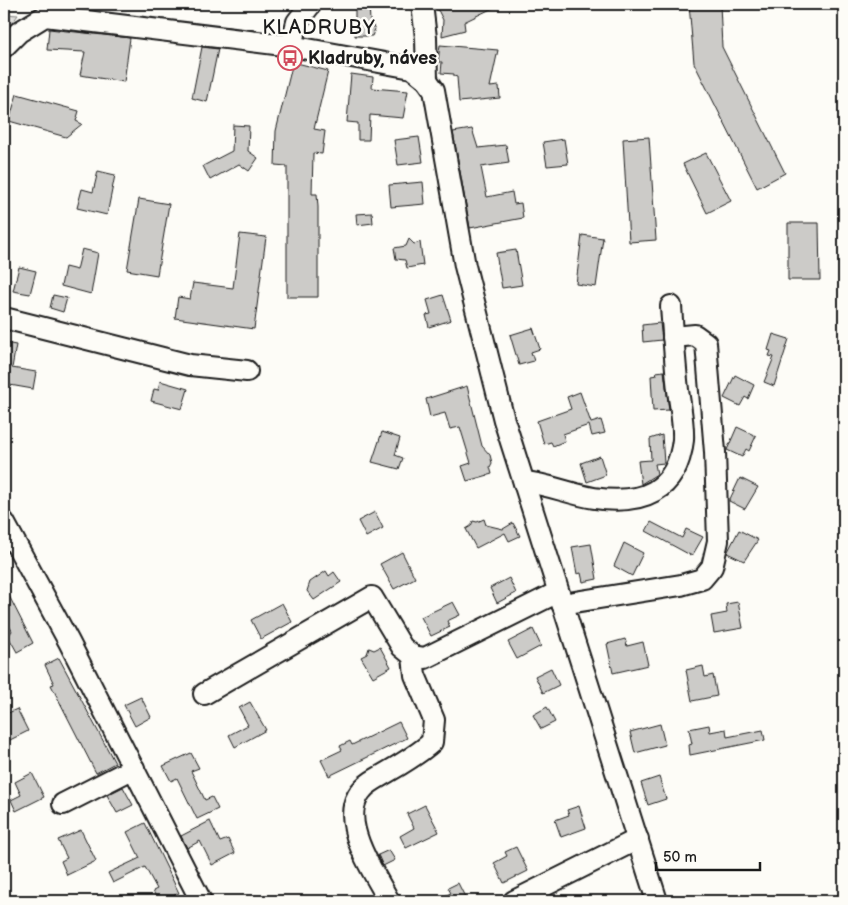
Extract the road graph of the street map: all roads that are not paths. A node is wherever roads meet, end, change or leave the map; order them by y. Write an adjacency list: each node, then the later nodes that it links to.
1 (311, 4): 3 (street)
2 (422, 4): 5 (street)
3 (291, 46): 4 (street); 5 (street)
4 (4, 47)
5 (427, 80): 10 (street)
6 (671, 306): 8 (street)
7 (4, 318): 9 (street)
8 (673, 336): 10 (street); 12 (street)
9 (247, 370)
10 (524, 482): 12 (street)
11 (4, 522): 15 (street)
12 (560, 598): 13 (street); 17 (street)
13 (413, 656): 14 (street); 19 (street)
14 (204, 694)
15 (134, 768): 16 (street); 18 (street)
16 (63, 804)
17 (638, 839): 20 (street); 21 (street)
18 (195, 900)
19 (389, 901)
20 (514, 901)
21 (658, 901)

